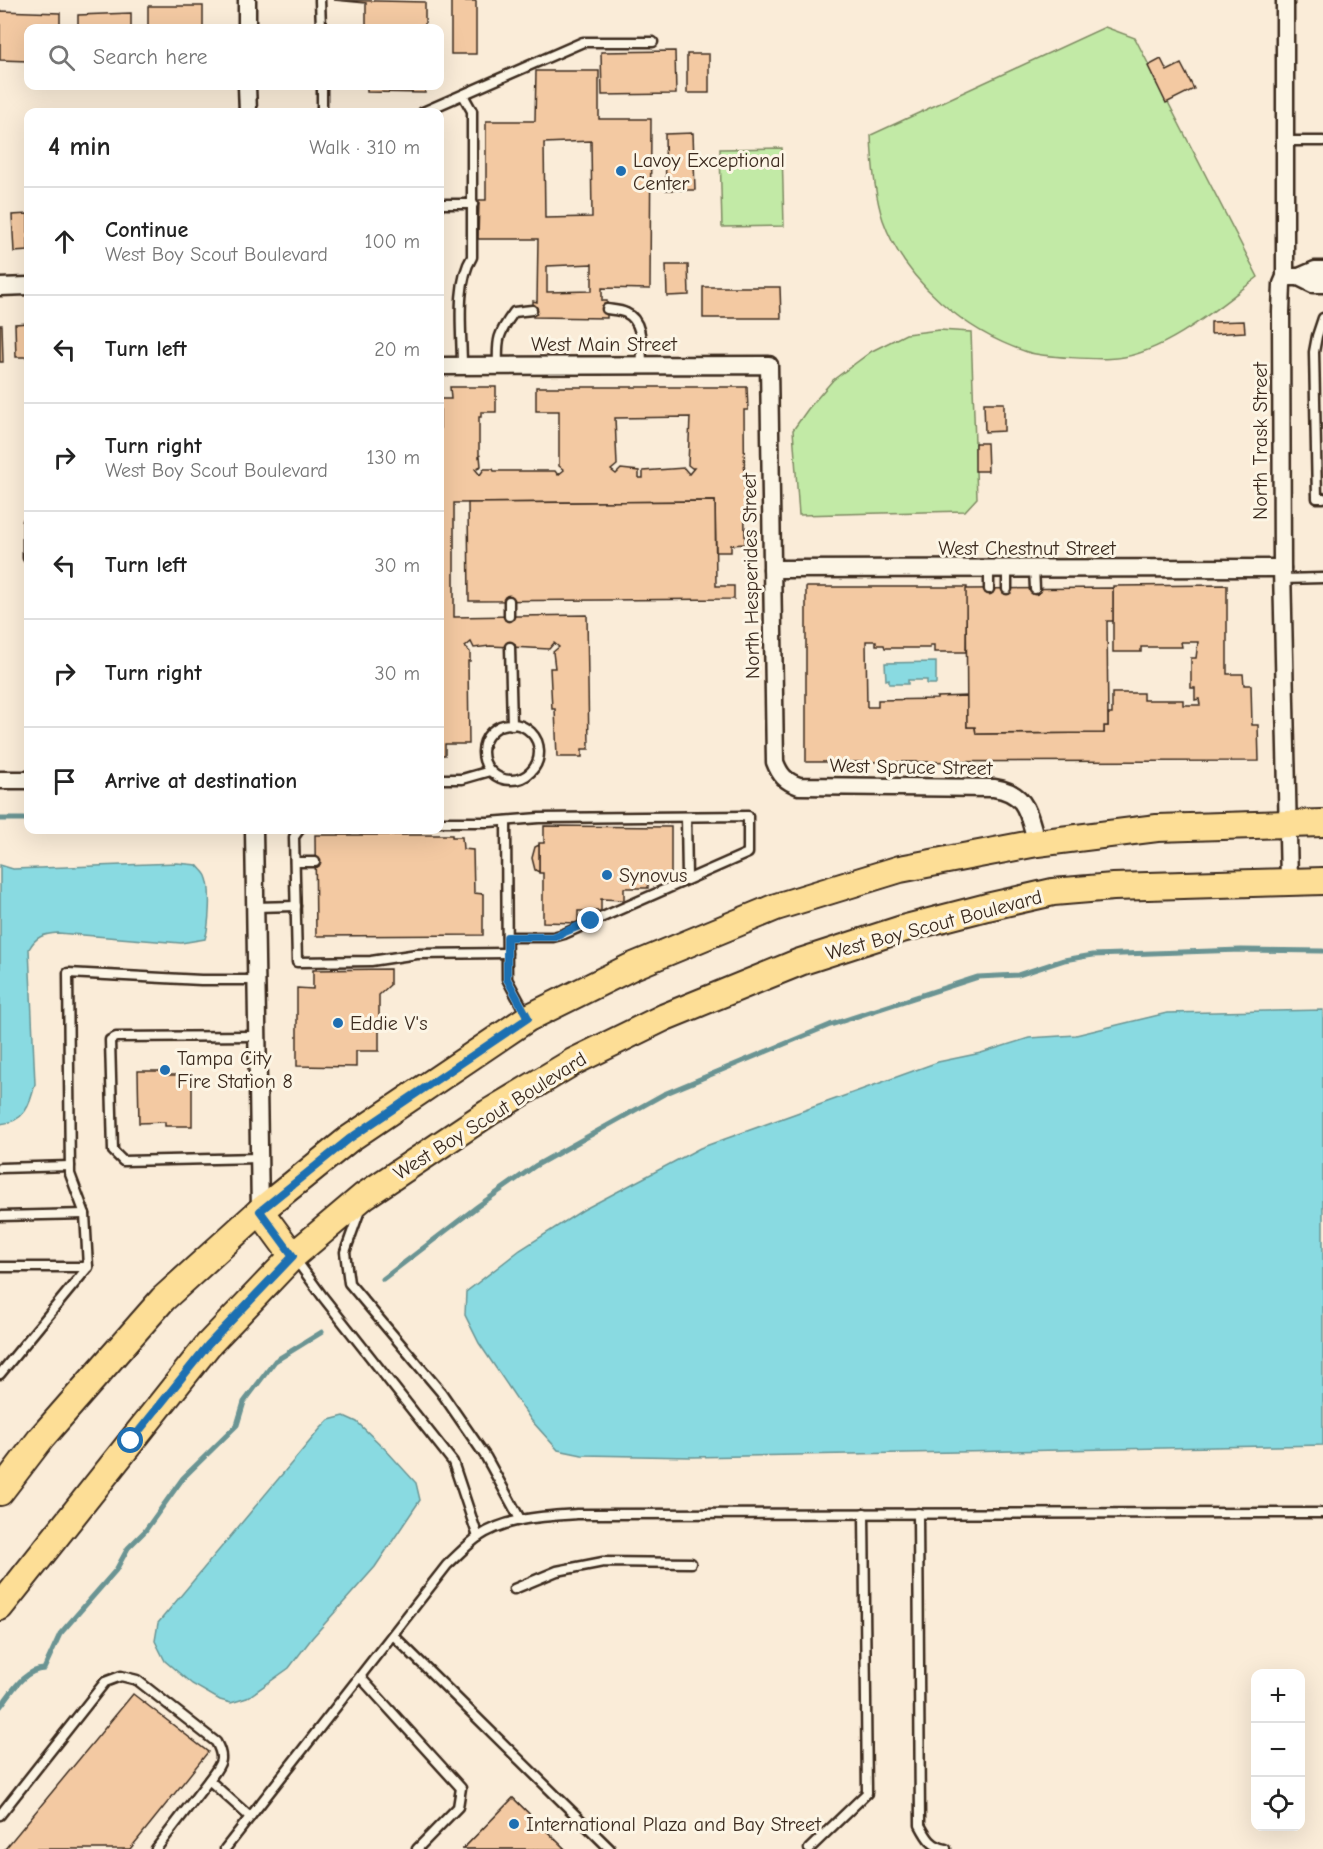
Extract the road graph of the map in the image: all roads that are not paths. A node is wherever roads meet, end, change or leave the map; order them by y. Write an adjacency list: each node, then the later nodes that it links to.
1 (247, 0): 4 (street)
2 (320, 0): 5 (lane)
3 (1286, 0): 13 (street, North Trask Street)
4 (247, 24)
5 (321, 24)
6 (653, 42): 9 (lane)
7 (247, 90): 10 (street)
8 (322, 90): 11 (lane)
9 (462, 95): 12 (lane); 16 (lane)
10 (248, 108)
11 (322, 108)
12 (432, 108)
13 (1286, 141): 14 (lane); 18 (street, North Trask Street)
14 (1323, 141)
15 (444, 204): 16 (lane)
16 (473, 204): 29 (lane)
17 (1323, 270): 18 (street)
18 (1292, 277): 19 (street); 35 (street, North Trask Street)
19 (1323, 284)
20 (24, 286): 21 (street)
21 (0, 287)
22 (607, 309): 26 (lane)
23 (532, 310): 25 (lane)
24 (1323, 318): 30 (lane)
25 (498, 365): 26 (street, West Main Street); 29 (street, West Main Street)
26 (642, 365): 27 (street, West Main Street)
27 (769, 365): 32 (street, North Hesperides Street)
28 (444, 366): 29 (street, West Main Street)
29 (462, 366)
30 (1323, 498)
31 (1034, 568): 34 (street, West Chestnut Street); 35 (street, West Chestnut Street); 39 (lane)
32 (772, 569): 33 (street, West Chestnut Street); 48 (street, North Hesperides Street)
33 (989, 569): 34 (street, West Chestnut Street); 37 (lane)
34 (1007, 569): 38 (lane)
35 (1282, 573): 36 (lane); 52 (street, North Trask Street)
36 (1323, 578)
37 (989, 589)
38 (1007, 589)
39 (1035, 589)
40 (509, 601): 41 (lane)
41 (509, 616)
42 (510, 647): 43 (lane)
43 (512, 725): 44 (lane); 44 (lane)
44 (490, 771): 45 (lane)
45 (444, 779)
46 (0, 780): 47 (street)
47 (24, 780)
48 (788, 782): 56 (street, West Spruce Street)
49 (686, 817): 50 (lane); 59 (lane); 59 (lane)
50 (506, 821): 51 (lane); 64 (lane)
51 (444, 822)
52 (1289, 824): 53 (main road); 56 (main road); 60 (street, North Trask Street)
53 (1323, 824)
54 (255, 834): 63 (street)
55 (296, 834): 57 (lane)
56 (1037, 843): 67 (main road)
57 (295, 862): 58 (lane); 62 (lane)
58 (315, 862)
59 (687, 879): 64 (lane)
60 (1289, 881): 61 (main road, West Boy Scout Boulevard); 72 (main road, West Boy Scout Boulevard)
61 (1323, 881)
62 (296, 906): 63 (lane); 65 (lane)
63 (255, 907): 66 (street)
64 (507, 937): 65 (lane)
65 (507, 953): 67 (lane)
66 (256, 980): 68 (street); 70 (lane)
67 (528, 1018): 73 (main road)
68 (257, 1036): 69 (street); 69 (lane)
69 (259, 1158): 73 (street)
70 (70, 1166): 71 (lane); 74 (lane)
71 (0, 1168)
72 (364, 1197): 76 (main road, West Boy Scout Boulevard); 85 (lane)
73 (260, 1211): 76 (main road); 80 (main road)
74 (85, 1214): 75 (lane); 78 (lane)
75 (0, 1216)
76 (293, 1256): 86 (lane); 89 (main road, West Boy Scout Boulevard)
77 (0, 1267): 78 (lane)
78 (88, 1267): 79 (lane)
79 (0, 1374)
80 (8, 1476): 81 (main road)
81 (0, 1492)
82 (864, 1513): 83 (lane); 85 (lane); 99 (lane)
83 (918, 1513): 84 (lane); 100 (lane)
84 (1323, 1513)
85 (520, 1519): 86 (lane)
86 (478, 1537): 90 (lane)
87 (691, 1563): 88 (lane)
88 (514, 1589)
89 (0, 1607)
90 (394, 1636): 91 (lane); 98 (lane)
91 (361, 1678): 94 (lane); 97 (lane)
92 (208, 1780): 93 (lane); 94 (lane); 95 (lane)
93 (0, 1815)
94 (250, 1817): 96 (lane)
95 (156, 1849)
96 (225, 1849)
97 (417, 1849)
98 (610, 1849)
99 (809, 1849)
100 (946, 1849)

